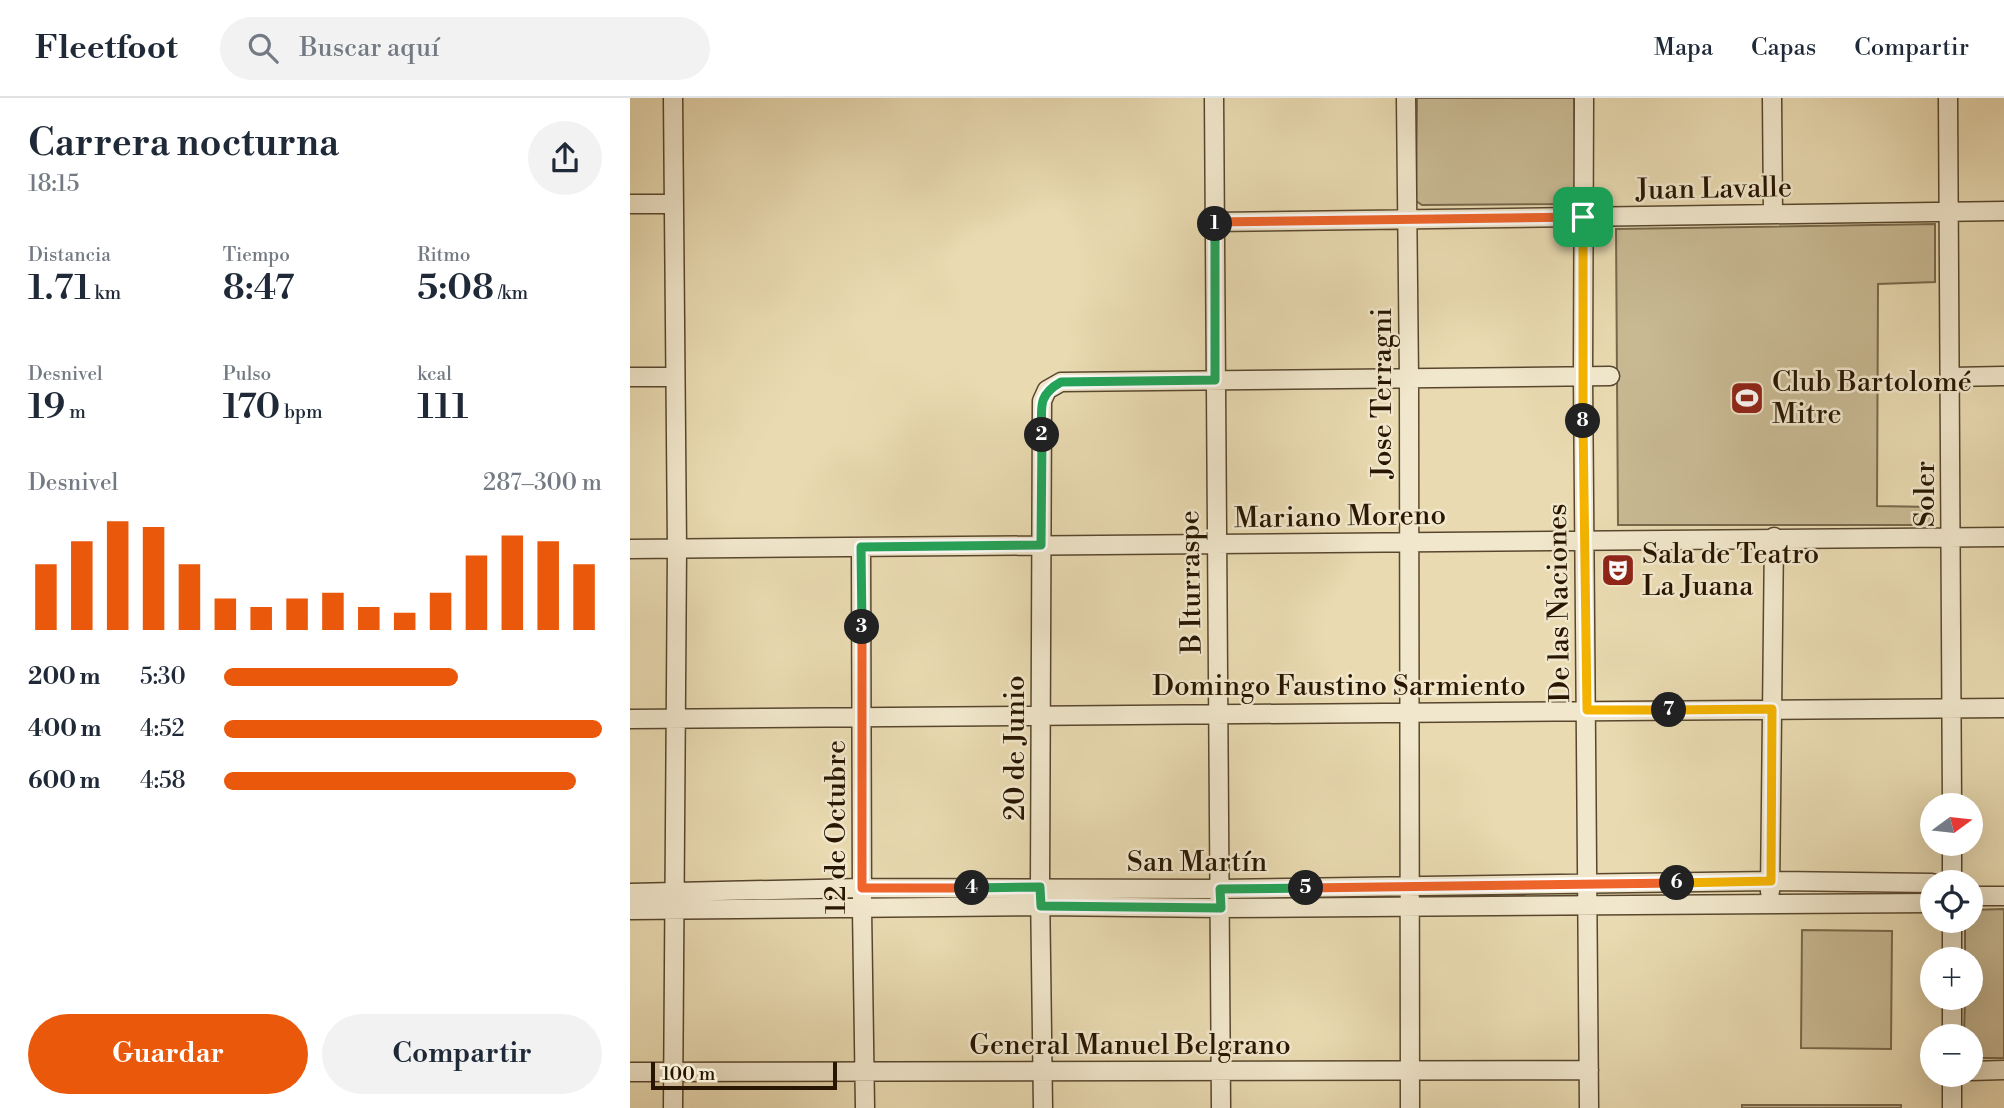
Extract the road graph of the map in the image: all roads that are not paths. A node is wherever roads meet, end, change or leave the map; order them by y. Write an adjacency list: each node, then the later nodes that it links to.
1 (673, 98): 8 (street)
2 (1214, 98): 14 (street, B Iturraspe)
3 (1406, 98): 13 (street, Jose Terragni)
4 (1584, 98): 12 (street, De las Naciones)
5 (1772, 98): 11 (street)
6 (1948, 98): 9 (street, Soler)
7 (630, 204): 8 (street)
8 (674, 204): 18 (street)
9 (1949, 211): 10 (street, Juan Lavalle); 11 (street, Juan Lavalle); 20 (street, Soler)
10 (2004, 211)
11 (1773, 214): 12 (street, Juan Lavalle)
12 (1583, 217): 13 (street, Juan Lavalle); 19 (street, De las Naciones)
13 (1407, 219): 14 (street, Juan Lavalle); 21 (street, Jose Terragni)
14 (1215, 222): 22 (street, B Iturraspe)
15 (1610, 376): 19 (street)
16 (2004, 376): 20 (street)
17 (630, 377): 18 (street)
18 (675, 377): 31 (street)
19 (1583, 377): 21 (street); 26 (street, De las Naciones)
20 (1951, 377): 25 (street, Soler)
21 (1409, 378): 22 (street); 27 (street, Jose Terragni)
22 (1215, 380): 28 (street, B Iturraspe); 29 (street, 20 de Junio)
23 (1774, 537): 25 (street, Mariano Moreno); 26 (street, Mariano Moreno); 35 (street)
24 (2004, 537): 25 (street, Mariano Moreno)
25 (1951, 538): 33 (street, Soler)
26 (1584, 541): 27 (street, Mariano Moreno); 36 (street, De las Naciones)
27 (1408, 542): 28 (street, Mariano Moreno); 37 (street, Jose Terragni)
28 (1217, 544): 29 (street, Mariano Moreno); 38 (street, B Iturraspe)
29 (1041, 545): 30 (street, Mariano Moreno); 39 (street, 20 de Junio)
30 (861, 547): 31 (street, Mariano Moreno); 40 (street, 12 de Octubre)
31 (677, 548): 32 (street, Mariano Moreno); 42 (street)
32 (630, 549)
33 (1952, 708): 34 (street, Domingo Faustino Sarmiento); 35 (street, Domingo Faustino Sarmiento); 43 (street, Soler)
34 (2004, 708)
35 (1772, 709): 36 (street, Domingo Faustino Sarmiento); 44 (street)
36 (1587, 710): 37 (street, Domingo Faustino Sarmiento); 46 (street, De las Naciones)
37 (1408, 713): 38 (street, Domingo Faustino Sarmiento); 48 (street, Jose Terragni)
38 (1219, 714): 39 (street, Domingo Faustino Sarmiento); 50 (street, B Iturraspe)
39 (1042, 715): 40 (street, Domingo Faustino Sarmiento); 47 (street, 20 de Junio)
40 (862, 717): 42 (street, Domingo Faustino Sarmiento); 49 (street, 12 de Octubre)
41 (630, 719): 42 (street, Domingo Faustino Sarmiento)
42 (676, 719): 54 (street)
43 (1952, 793)
44 (1771, 881): 45 (street, San Martín); 46 (street, San Martín); 58 (street)
45 (1920, 883)
46 (1587, 884): 48 (street, San Martín); 57 (street, De las Naciones)
47 (1040, 887): 49 (street, San Martín); 50 (street, San Martín); 56 (street, 20 de Junio)
48 (1409, 887): 50 (street, San Martín); 59 (street, Jose Terragni)
49 (862, 888): 54 (street, San Martín); 61 (street, 12 de Octubre)
50 (1220, 889): 60 (street, B Iturraspe)
51 (630, 893): 54 (street, San Martín)
52 (1983, 895): 53 (street)
53 (2004, 896)
54 (674, 901): 61 (street, San Martín); 62 (street, San Martín); 70 (street)
55 (1920, 903): 58 (street, San Martín)
56 (1041, 906): 60 (street, San Martín); 61 (street, San Martín); 66 (street, 20 de Junio)
57 (1588, 906): 58 (street, San Martín); 59 (street, San Martín); 64 (street, De las Naciones)
58 (1769, 906)
59 (1410, 907): 60 (street, San Martín); 63 (street, Jose Terragni)
60 (1221, 908): 67 (street, B Iturraspe)
61 (862, 909): 71 (street, 12 de Octubre)
62 (630, 910)
63 (1411, 1070): 64 (street, General Manuel Belgrano); 67 (street, General Manuel Belgrano); 77 (street, Jose Terragni)
64 (1589, 1070): 78 (street, De las Naciones)
65 (2004, 1070): 68 (street)
66 (1043, 1071): 67 (street, General Manuel Belgrano); 71 (street, General Manuel Belgrano); 75 (street, 20 de Junio)
67 (1221, 1071): 76 (street, B Iturraspe)
68 (1983, 1071)
69 (630, 1072): 70 (street, General Manuel Belgrano)
70 (672, 1072): 71 (street, General Manuel Belgrano); 73 (street)
71 (865, 1072): 74 (street, 12 de Octubre)
72 (1952, 1087): 79 (street)
73 (673, 1108)
74 (865, 1108)
75 (1043, 1108)
76 (1221, 1108)
77 (1410, 1108)
78 (1589, 1108)
79 (1952, 1108)

